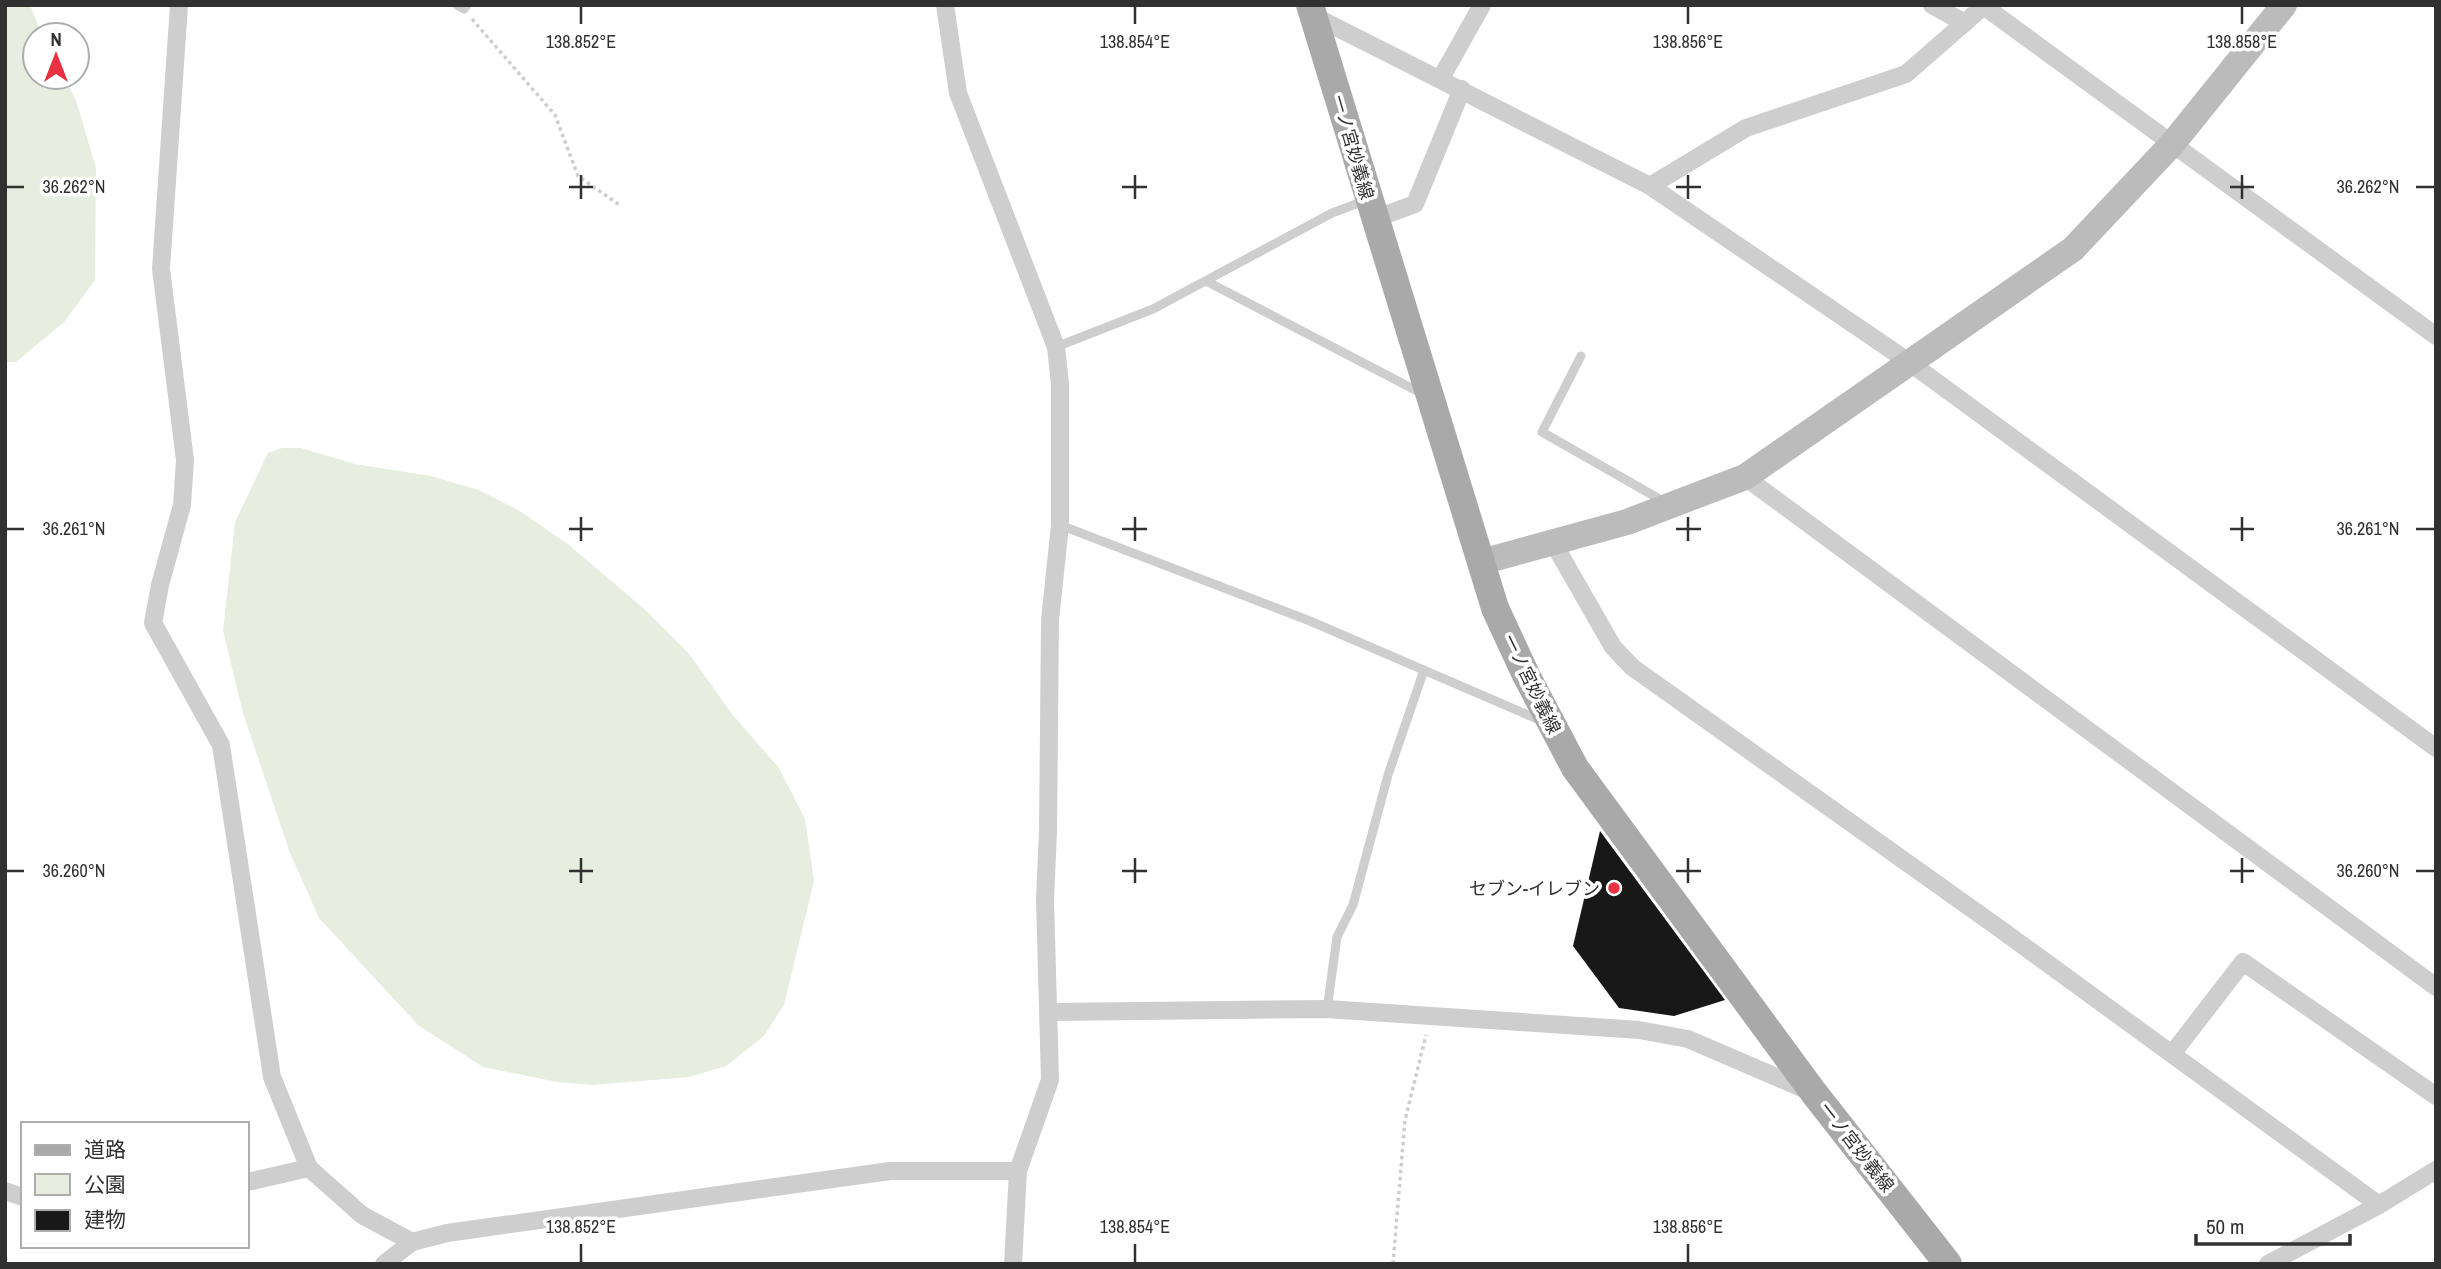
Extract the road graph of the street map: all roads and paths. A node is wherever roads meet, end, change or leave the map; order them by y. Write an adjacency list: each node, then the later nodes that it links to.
1 (179, 5): 37 (street)
2 (946, 5): 18 (street)
3 (1482, 5): 10 (street)
4 (1932, 5): 9 (street)
5 (2284, 5): 12 (street)
6 (1985, 6): 9 (street); 12 (street)
7 (463, 7): 14 (path)
8 (1308, 9): 10 (street); 15 (main road, 一ノ宮妙義線)
9 (1965, 23): 13 (street)
10 (1441, 78): 11 (street)
11 (1462, 89): 13 (street); 15 (street)
12 (2173, 143): 17 (street); 20 (street)
13 (1650, 186): 20 (street)
14 (621, 206)
15 (1371, 209): 16 (lane); 21 (main road, 一ノ宮妙義線)
16 (1206, 281): 18 (lane); 21 (lane)
17 (2436, 336)
18 (1056, 347): 24 (street)
19 (1581, 356): 23 (lane)
20 (1909, 362): 22 (street); 29 (street)
21 (1428, 396): 26 (main road, 一ノ宮妙義線)
22 (1745, 477): 23 (street); 30 (street)
23 (1669, 505): 25 (street)
24 (1060, 525): 27 (lane); 32 (street)
25 (1554, 544): 26 (street); 34 (street)
26 (1481, 562): 28 (main road, 一ノ宮妙義線)
27 (1424, 670): 28 (lane); 31 (lane)
28 (1552, 726): 35 (main road, 一ノ宮妙義線)
29 (2436, 748)
30 (2436, 987)
31 (1327, 1009): 32 (street); 33 (street)
32 (1049, 1012): 39 (street)
33 (1431, 1017): 35 (street); 45 (path)
34 (2172, 1054): 36 (street); 41 (street)
35 (1814, 1093): 46 (main road, 一ノ宮妙義線)
36 (2436, 1096)
37 (309, 1168): 40 (street); 42 (street)
38 (2436, 1170): 41 (street)
39 (1018, 1171): 42 (street); 44 (street)
40 (248, 1182)
41 (2378, 1205): 47 (street)
42 (412, 1242): 43 (street)
43 (384, 1264)
44 (1013, 1264)
45 (1393, 1264)
46 (1948, 1264)
47 (2268, 1264)

